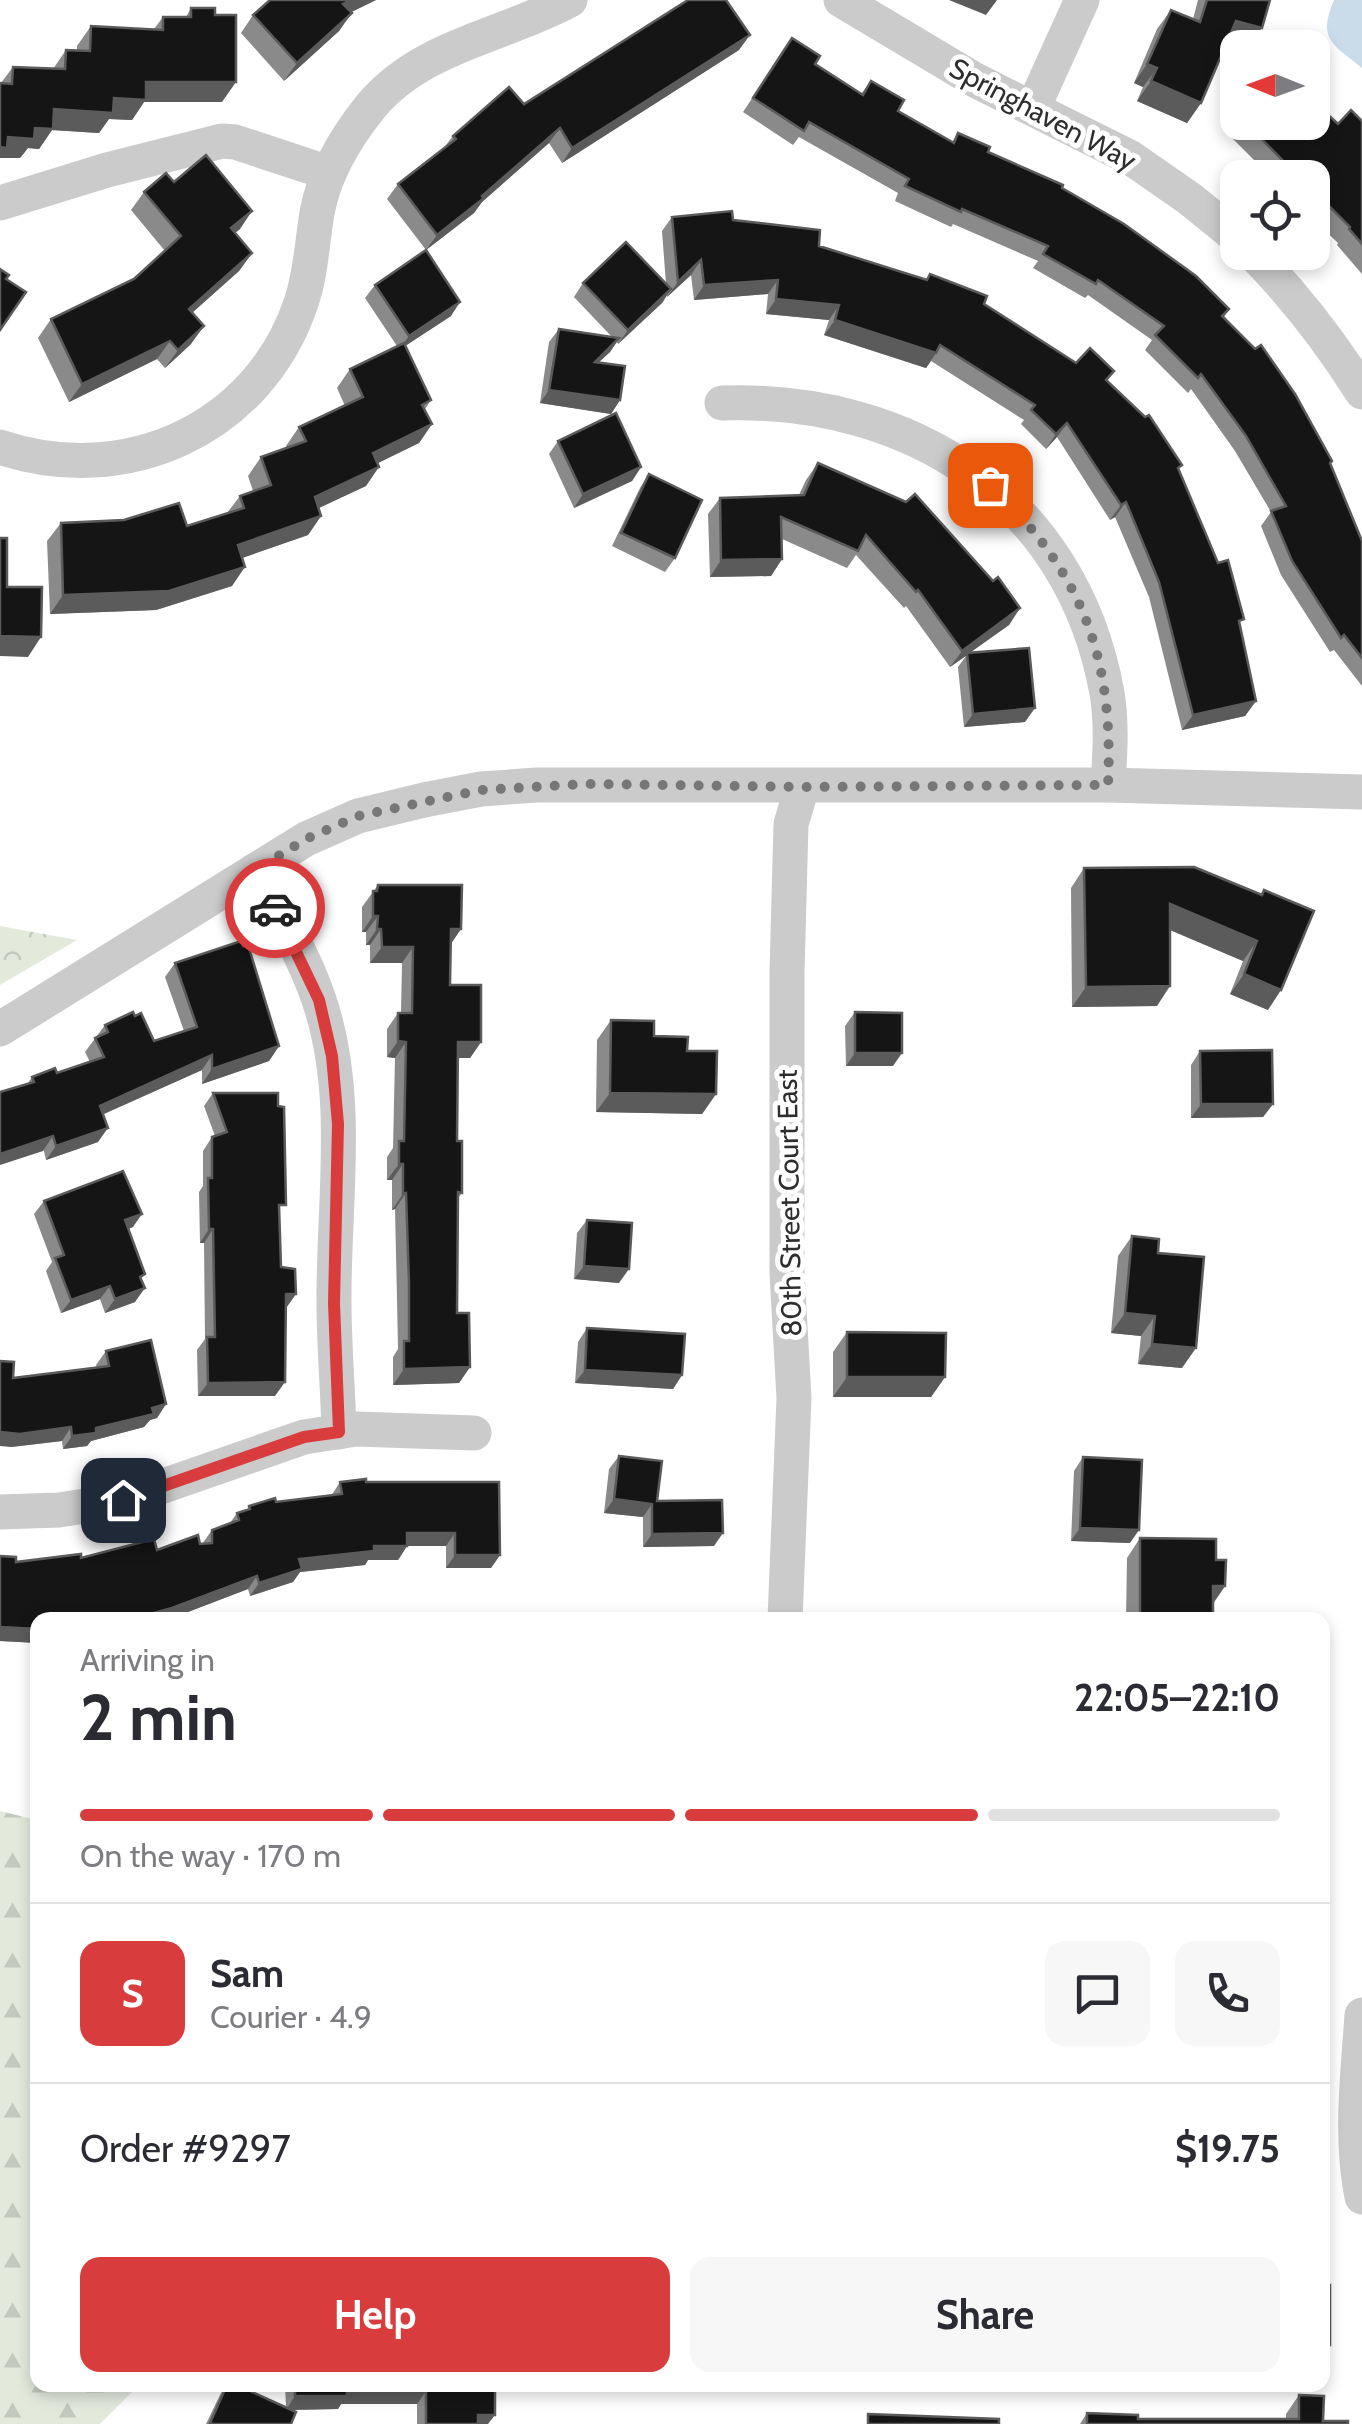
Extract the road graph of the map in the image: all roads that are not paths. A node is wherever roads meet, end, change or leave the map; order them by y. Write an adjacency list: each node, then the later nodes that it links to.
1 (570, 0): 5 (street)
2 (841, 0): 4 (street, Springhaven Way)
3 (1082, 0): 4 (street)
4 (1033, 108): 7 (street, Springhaven Way)
5 (329, 173): 6 (street); 11 (street)
6 (0, 203)
7 (1220, 223)
8 (1270, 270): 9 (street)
9 (1362, 392)
10 (722, 402): 12 (street)
11 (0, 447)
12 (1108, 785): 13 (street); 14 (street)
13 (802, 787): 15 (street); 20 (street, 80th Street Court East)
14 (1362, 792)
15 (254, 871): 16 (street); 17 (street)
16 (0, 1029)
17 (339, 1432): 18 (street); 19 (street)
18 (474, 1434)
19 (0, 1512)
20 (785, 1612)
21 (1362, 2015): 22 (street)
22 (1362, 2196)

